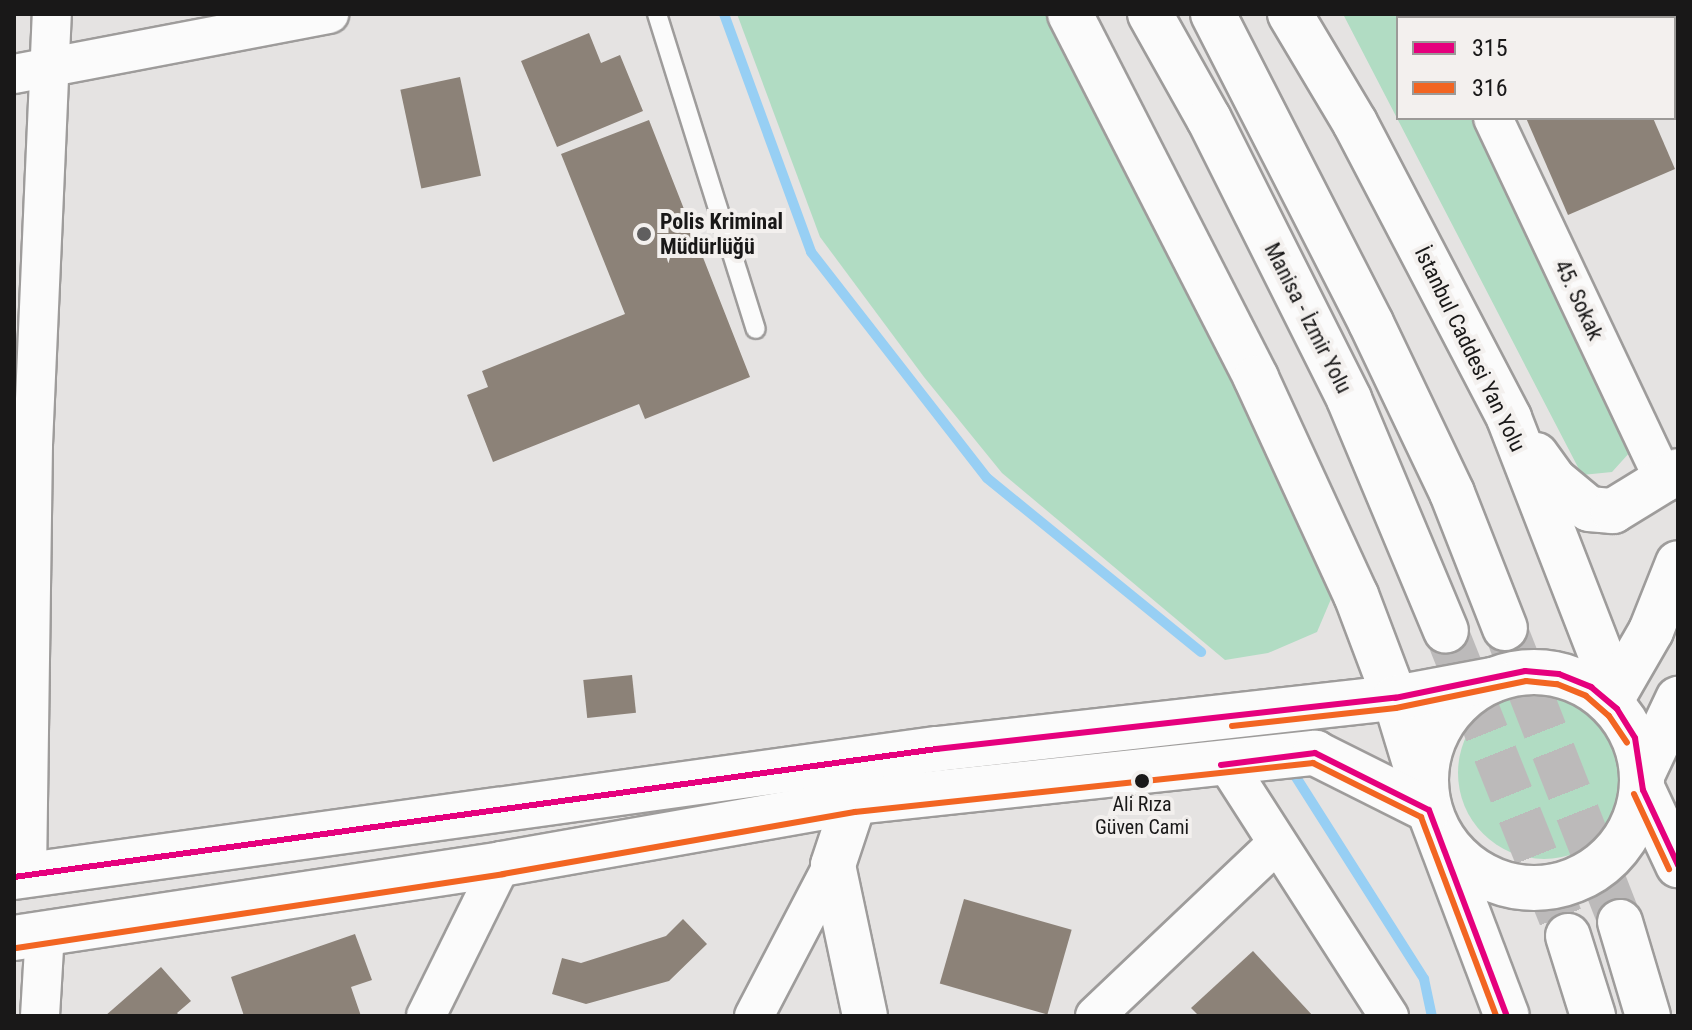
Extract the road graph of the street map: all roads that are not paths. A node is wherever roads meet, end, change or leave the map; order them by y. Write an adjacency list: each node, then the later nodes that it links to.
1 (52, 14): 8 (street)
2 (329, 14): 8 (street)
3 (657, 14): 10 (lane)
4 (1070, 14): 18 (main road)
5 (1150, 14): 16 (main road, Manisa - İzmir Yolu)
6 (1213, 14): 15 (main road)
7 (1290, 14): 11 (main road, İstanbul Caddesi Yan Yolu)
8 (31, 70): 12 (street)
9 (1494, 120): 13 (street, 45. Sokak)
10 (756, 329)
11 (1509, 418): 13 (main road); 20 (main road, İstanbul Caddesi Yan Yolu)
12 (23, 447): 30 (street)
13 (1672, 477)
14 (1678, 563): 20 (main road)
15 (1505, 628)
16 (1446, 631)
17 (1492, 680): 18 (main road); 20 (main road); 25 (main road)
18 (1395, 698): 21 (main road); 25 (main road)
19 (1678, 699): 23 (main road)
20 (1610, 702): 23 (main road)
21 (883, 757): 24 (main road); 30 (main road)
22 (1227, 764): 24 (main road); 25 (main road); 26 (street)
23 (1655, 797): 25 (main road); 29 (main road)
24 (854, 802): 27 (main road); 28 (main road)
25 (1429, 810): 40 (main road)
26 (1277, 843): 38 (street); 39 (street)
27 (501, 864): 32 (main road); 35 (street)
28 (833, 865): 36 (street); 37 (main road)
29 (1678, 865)
30 (21, 875)
31 (1620, 922): 42 (main road)
32 (29, 936): 34 (street)
33 (1568, 936): 41 (main road)
34 (40, 1016)
35 (426, 1016)
36 (754, 1016)
37 (865, 1016)
38 (1095, 1016)
39 (1389, 1016)
40 (1507, 1016)
41 (1593, 1016)
42 (1648, 1016)

